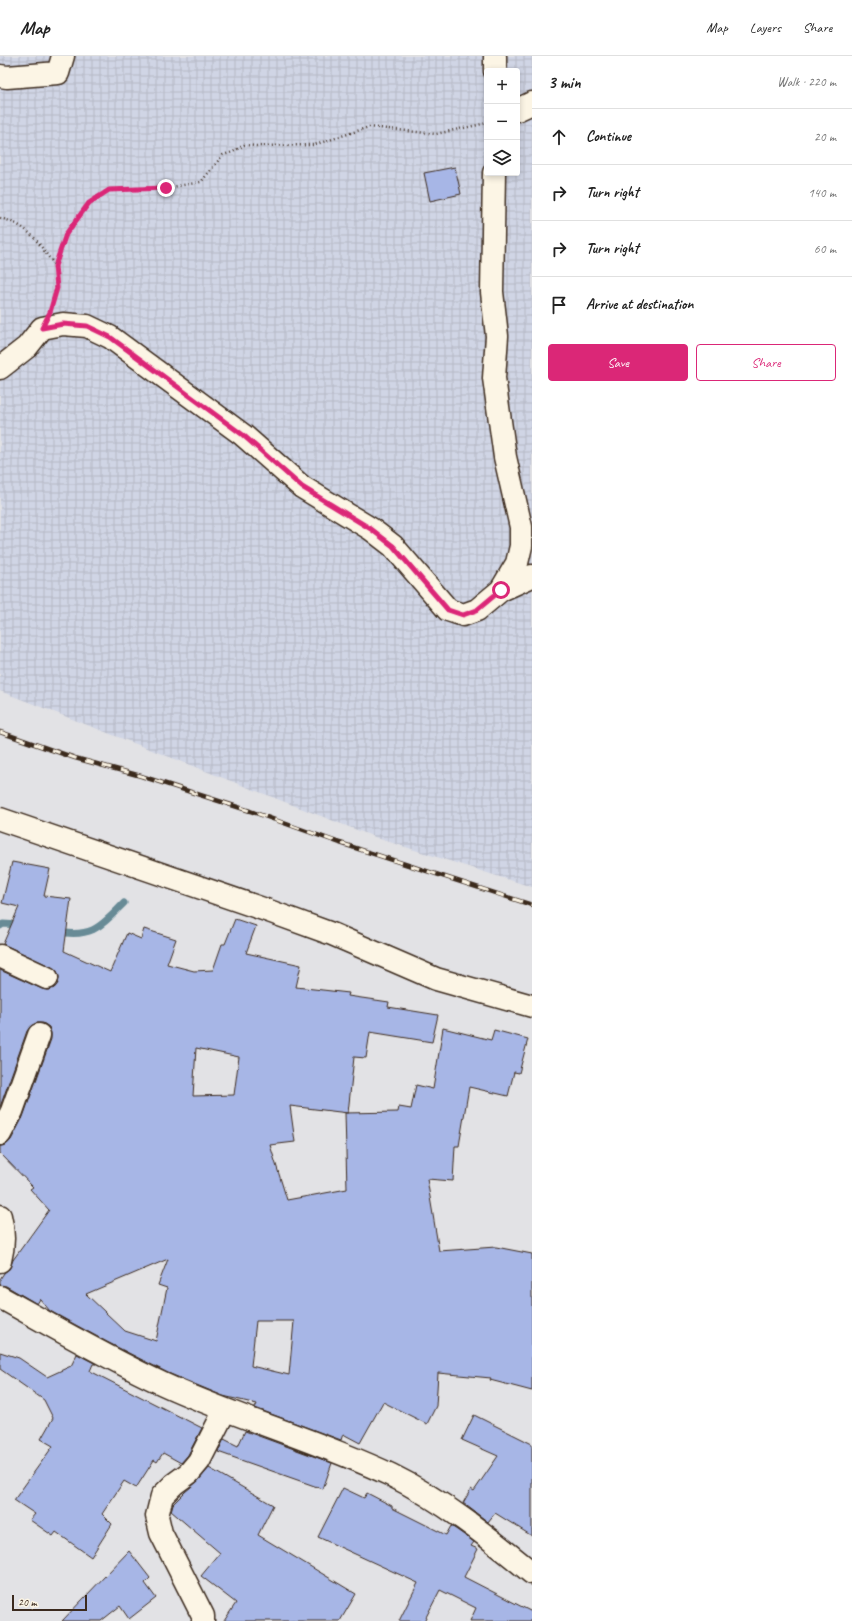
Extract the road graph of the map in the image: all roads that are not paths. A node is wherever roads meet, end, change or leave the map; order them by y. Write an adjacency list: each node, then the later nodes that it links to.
1 (63, 56): 4 (street)
2 (495, 56): 3 (street)
3 (495, 68)
4 (0, 76)
5 (532, 102): 6 (street)
6 (520, 108)
7 (494, 176): 10 (street)
8 (0, 368): 10 (street)
9 (532, 576): 10 (street)
10 (501, 590)
11 (0, 819): 14 (street)
12 (0, 956): 13 (street)
13 (47, 978)
14 (532, 1006)
15 (39, 1035): 16 (street)
16 (0, 1134)
17 (0, 1216): 18 (street)
18 (0, 1262)
19 (0, 1297): 20 (street)
20 (225, 1410): 21 (street); 22 (street)
21 (532, 1573)
22 (203, 1621)

